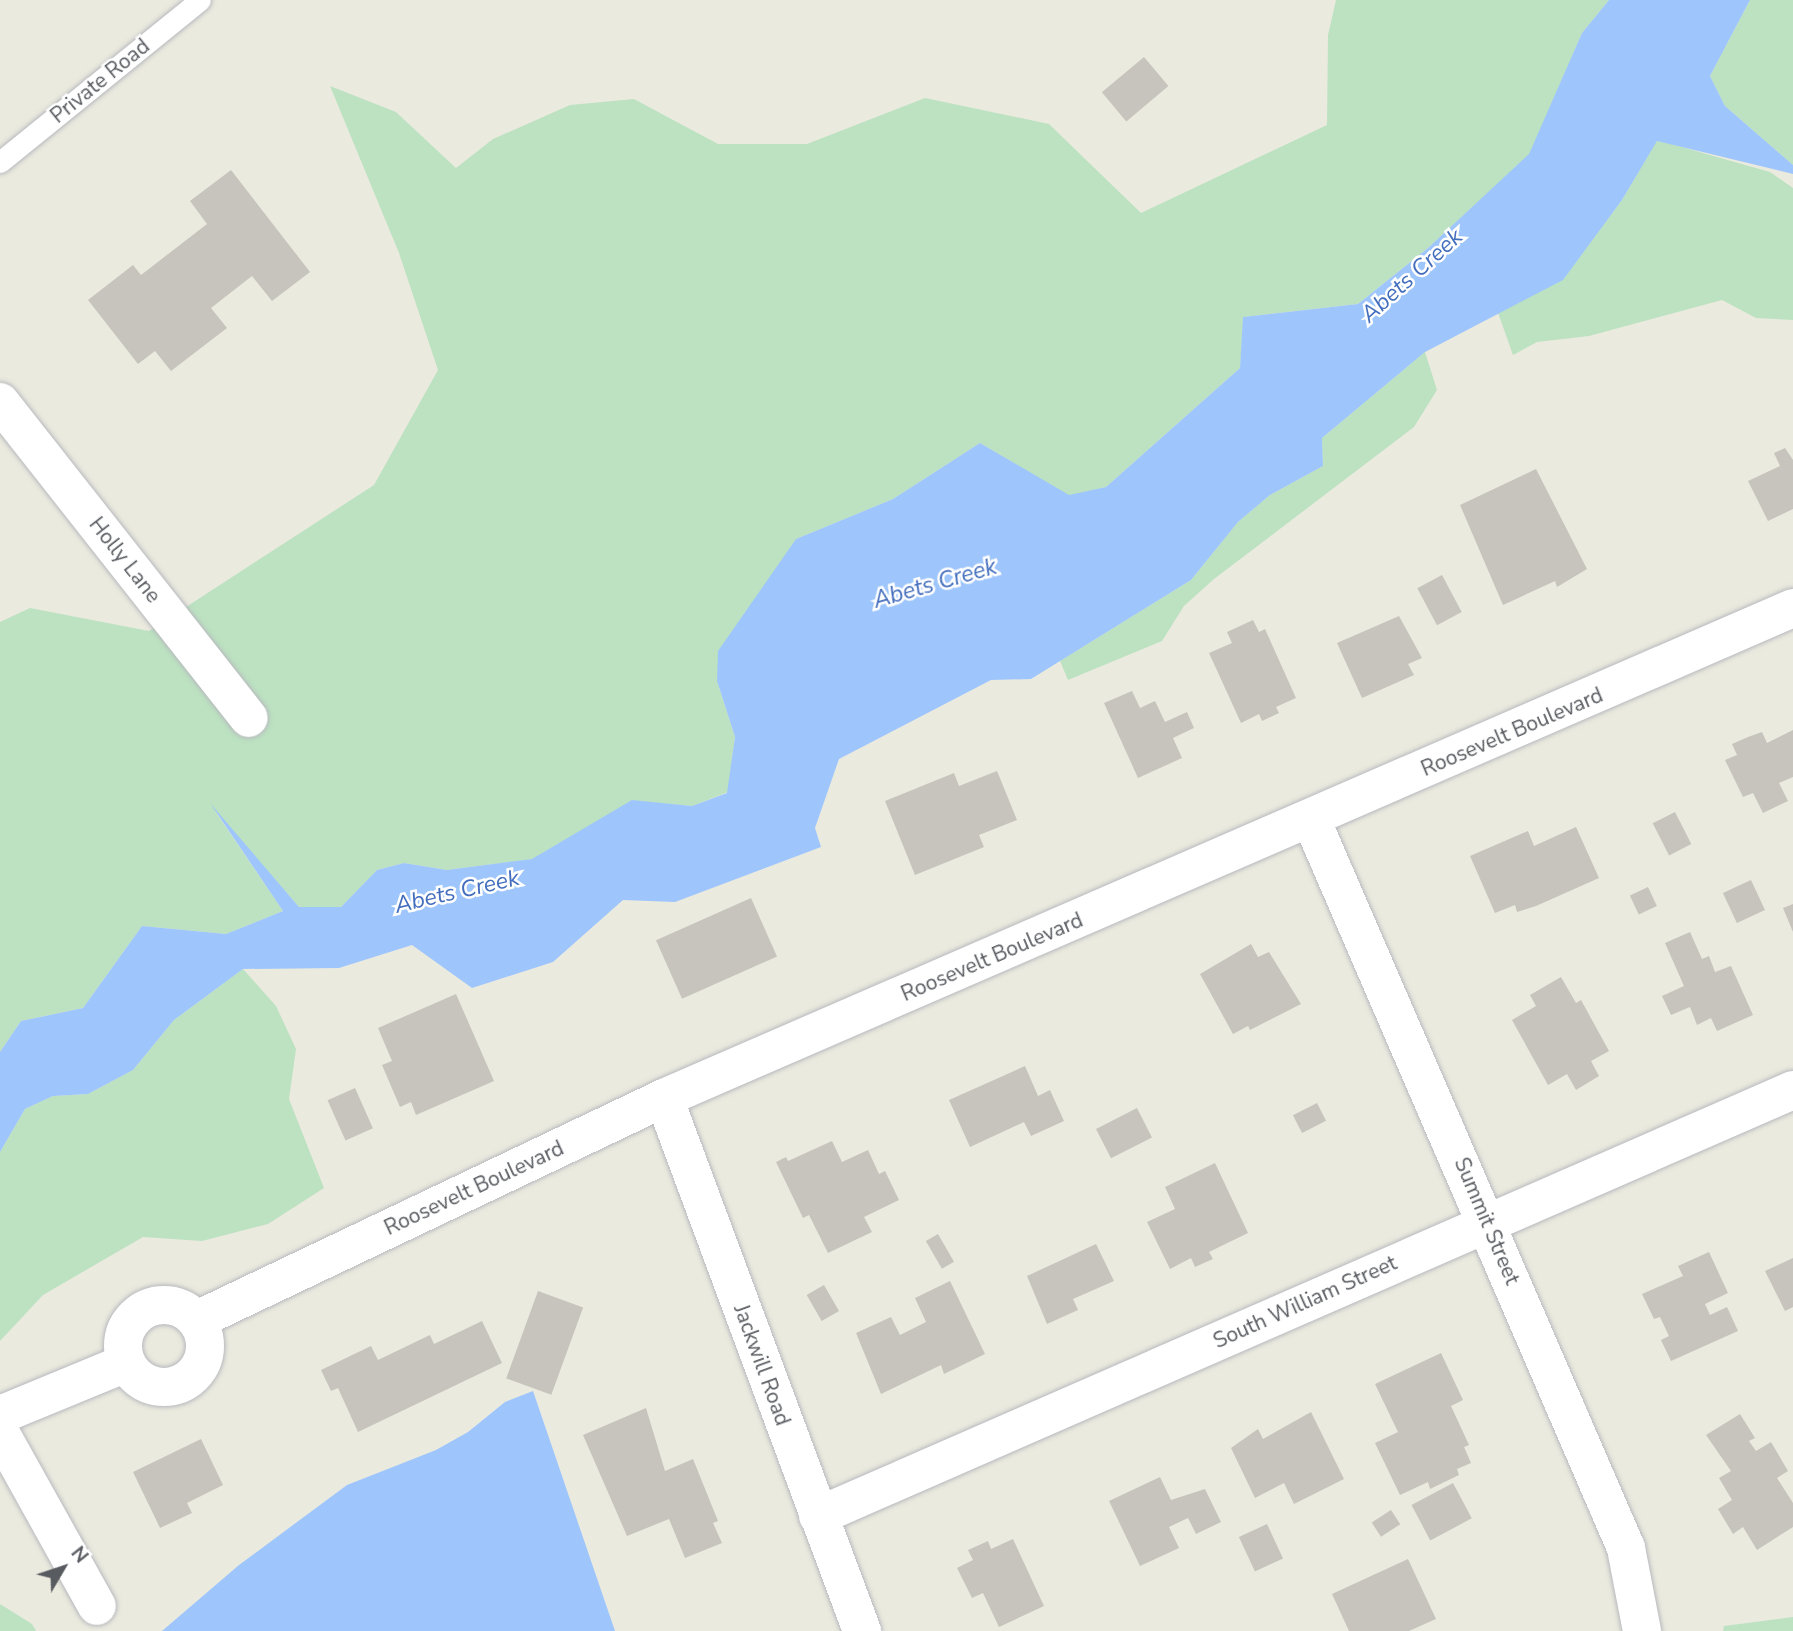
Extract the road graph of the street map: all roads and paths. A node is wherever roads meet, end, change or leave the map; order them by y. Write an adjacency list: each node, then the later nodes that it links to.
1 (200, 0): 2 (lane, Private Road)
2 (0, 162)
3 (0, 402): 5 (street, Holly Lane)
4 (1793, 608): 6 (street, Roosevelt Boulevard)
5 (249, 718)
6 (1311, 819): 8 (street, Roosevelt Boulevard); 9 (street, Summit Street)
7 (1793, 1090): 9 (street, South William Street)
8 (664, 1098): 10 (street, Roosevelt Boulevard); 14 (street, Jackwill Road)
9 (1488, 1222): 14 (street, South William Street); 17 (street, Summit Street)
10 (197, 1320): 11 (street); 11 (street)
11 (126, 1363): 12 (street)
12 (0, 1415)
13 (0, 1432): 15 (street)
14 (818, 1516): 16 (street, Jackwill Road)
15 (97, 1606)
16 (862, 1631)
17 (1642, 1631)

